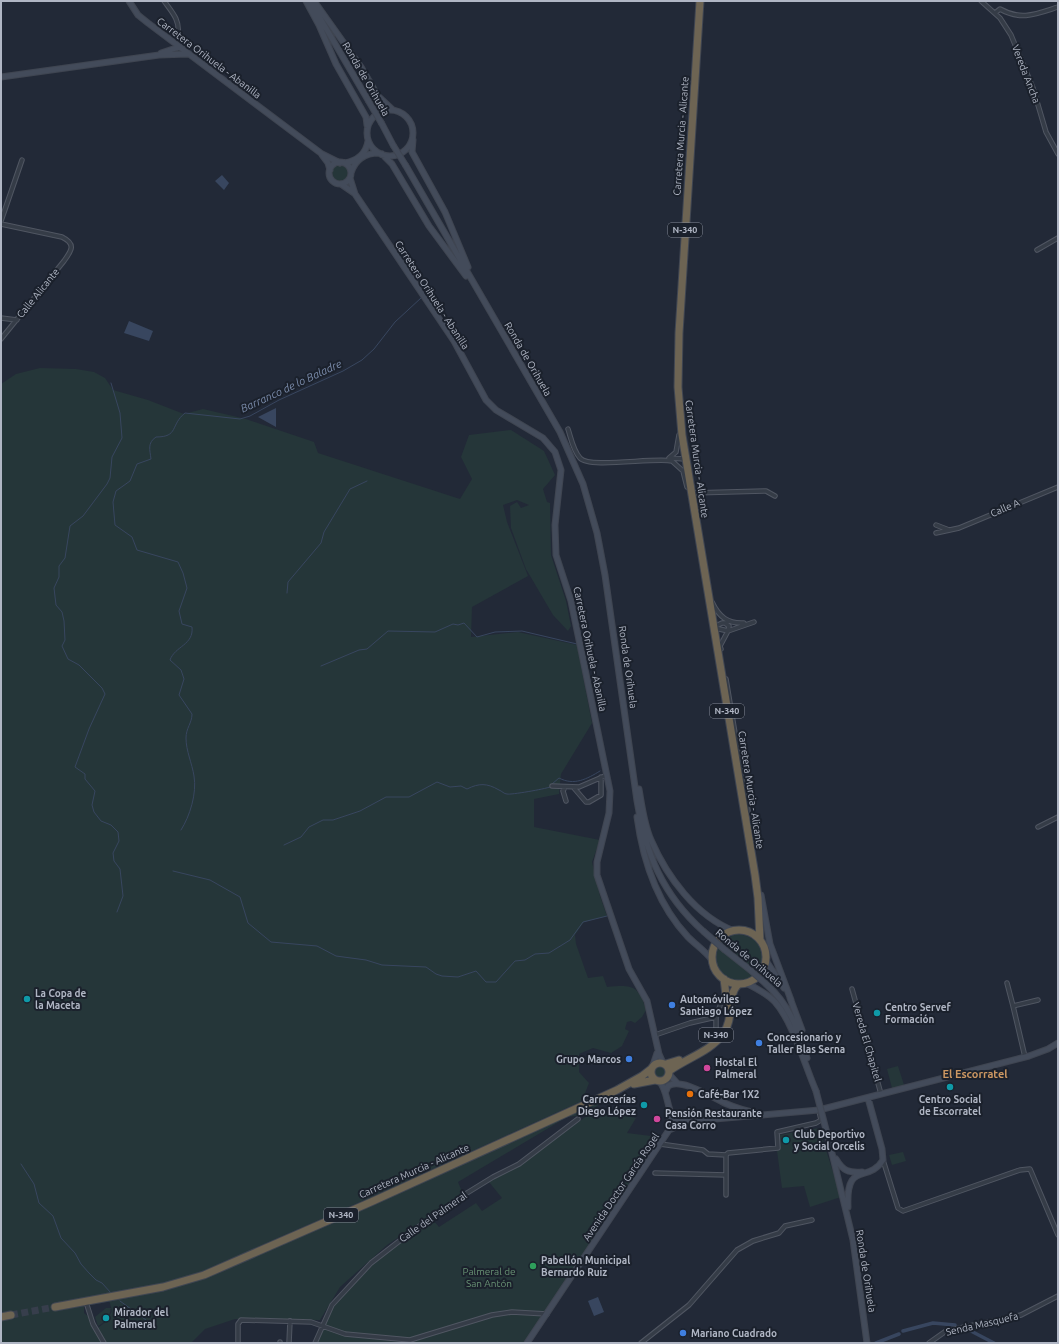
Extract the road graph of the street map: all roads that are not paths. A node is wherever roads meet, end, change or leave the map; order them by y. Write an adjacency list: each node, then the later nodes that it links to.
1 (129, 1): 11 (main road, Carretera Orihuela - Abanilla)
2 (164, 1): 10 (street)
3 (306, 1): 19 (main road)
4 (310, 1): 35 (main road, Ronda de Orihuela, bridge)
5 (314, 1): 18 (main road)
6 (700, 1): 40 (highway, Carretera Murcia - Alicante / N-340)
7 (981, 1): 9 (street, Vereda Ancha)
8 (1058, 8): 9 (street)
9 (995, 13): 24 (street, Vereda Ancha)
10 (178, 34)
11 (170, 40): 12 (main road, Carretera Orihuela - Abanilla); 13 (main road)
12 (179, 47): 13 (main road); 14 (main road); 15 (main road, Carretera Orihuela - Abanilla)
13 (168, 51): 16 (main road)
14 (176, 53): 15 (main road); 16 (main road)
15 (189, 54): 22 (main road, Carretera Orihuela - Abanilla)
16 (159, 55): 17 (main road)
17 (1, 77)
18 (394, 110): 19 (main road); 21 (main road)
19 (367, 127): 20 (main road)
20 (368, 140): 23 (main road); 26 (main road)
21 (412, 140): 23 (main road); 35 (main road)
22 (322, 154): 26 (main road, Carretera Orihuela - Abanilla); 27 (main road, Carretera Orihuela - Abanilla)
23 (380, 154): 28 (main road); 39 (main road)
24 (1058, 154)
25 (22, 160): 31 (street)
26 (342, 163): 27 (main road); 28 (main road)
27 (330, 170): 29 (main road)
28 (351, 175): 29 (main road); 30 (main road, Carretera Orihuela - Abanilla)
29 (341, 184): 30 (main road, Carretera Orihuela - Abanilla)
30 (355, 194): 59 (main road, Carretera Orihuela - Abanilla)
31 (1, 221)
32 (1, 224): 37 (street, Calle Alicante)
33 (1058, 238): 34 (street)
34 (1037, 250)
35 (494, 317): 39 (main road, Ronda de Orihuela)
36 (1, 318): 37 (street)
37 (17, 320): 38 (street, Calle Alicante)
38 (1, 339)
39 (507, 341): 57 (main road, Ronda de Orihuela)
40 (679, 398): 42 (street); 43 (highway, Carretera Murcia - Alicante / N-340)
41 (568, 429): 44 (street)
42 (669, 458): 43 (street); 44 (street)
43 (686, 459): 46 (highway, Carretera Murcia - Alicante / N-340)
44 (659, 460): 48 (street)
45 (1058, 487): 50 (street, Calle A)
46 (691, 493): 47 (street); 48 (highway, Carretera Murcia - Alicante / N-340)
47 (775, 496)
48 (693, 507): 52 (highway, Carretera Murcia - Alicante / N-340)
49 (936, 525): 50 (street)
50 (953, 530): 51 (street, Calle A)
51 (936, 533)
52 (706, 580): 53 (street); 55 (highway, Carretera Murcia - Alicante / N-340)
53 (732, 622): 54 (street); 56 (street)
54 (725, 623): 55 (street); 56 (street)
55 (714, 628): 56 (street); 67 (highway, Carretera Murcia - Alicante / N-340)
56 (728, 631): 67 (street)
57 (625, 712): 58 (main road, Ronda de Orihuela); 70 (main road)
58 (632, 758): 73 (main road); 89 (main road, Ronda de Orihuela, bridge)
59 (607, 775): 60 (street); 85 (main road, Carretera Orihuela - Abanilla)
60 (601, 778): 63 (street); 63 (street)
61 (552, 786): 62 (street)
62 (565, 787): 63 (street); 64 (street)
63 (574, 788)
64 (566, 801)
65 (1058, 817): 66 (street)
66 (1038, 827)
67 (753, 857): 68 (highway, Carretera Murcia - Alicante / N-340)
68 (756, 876): 69 (highway, Carretera Murcia - Alicante / N-340); 79 (main road)
69 (758, 915): 71 (highway); 72 (highway, Carretera Murcia - Alicante / N-340)
70 (734, 931): 71 (highway); 73 (highway)
71 (743, 931): 72 (highway)
72 (760, 940): 74 (highway, N-340)
73 (712, 960): 75 (highway, N-340)
74 (766, 961): 77 (highway); 79 (main road)
75 (724, 979): 77 (highway); 91 (highway, N-340)
76 (1007, 983): 82 (street)
77 (743, 984): 91 (highway, N-340); 96 (main road)
78 (852, 989): 97 (street, Vereda El Chapitel)
79 (791, 1000): 89 (main road)
80 (1038, 1000): 82 (street)
81 (720, 1006): 83 (street)
82 (1012, 1006): 88 (street)
83 (716, 1017): 84 (street); 85 (street)
84 (716, 1028)
85 (655, 1035): 87 (main road, Carretera Orihuela - Abanilla)
86 (1058, 1043): 88 (main road)
87 (658, 1050): 90 (main road, Carretera Orihuela - Abanilla); 91 (main road, Carretera Orihuela - Abanilla)
88 (1025, 1057): 97 (main road)
89 (808, 1062): 96 (main road, Ronda de Orihuela)
90 (652, 1067): 91 (highway, N-340); 92 (highway); 94 (highway, Carretera Murcia - Alicante / N-340)
91 (667, 1068): 92 (highway, N-340); 93 (main road)
92 (657, 1081): 94 (highway, Carretera Murcia - Alicante / N-340); 95 (main road, Avenida Doctor García Rogel)
93 (677, 1083): 95 (main road); 100 (main road)
94 (617, 1090): 123 (highway, Carretera Murcia - Alicante / N-340)
95 (666, 1091): 103 (main road, Avenida Doctor García Rogel)
96 (816, 1092): 111 (main road, Ronda de Orihuela, bridge)
97 (879, 1095): 98 (main road); 102 (main road)
98 (868, 1098): 99 (main road); 102 (main road)
99 (855, 1102): 101 (main road); 102 (main road)
100 (728, 1105): 104 (main road); 105 (main road)
101 (818, 1110): 104 (main road); 110 (street)
102 (872, 1111): 112 (main road)
103 (671, 1114): 107 (main road, Avenida Doctor García Rogel); 108 (main road, Avenida Doctor García Rogel)
104 (768, 1114): 105 (main road)
105 (726, 1118): 107 (main road)
106 (578, 1119): 129 (street, Calle del Palmeral)
107 (687, 1122): 108 (main road, Avenida Doctor García Rogel)
108 (669, 1130): 109 (main road, Avenida Doctor García Rogel)
109 (660, 1144): 110 (street); 125 (main road, Avenida Doctor García Rogel)
110 (726, 1155): 117 (street)
111 (834, 1156): 114 (main road); 120 (main road, Ronda de Orihuela)
112 (883, 1160): 113 (main road); 116 (street)
113 (877, 1167): 114 (main road); 116 (street)
114 (865, 1172): 120 (main road)
115 (655, 1173): 117 (street)
116 (887, 1174): 121 (street)
117 (726, 1175): 118 (street)
118 (726, 1194)
119 (812, 1220): 135 (street)
120 (848, 1220): 136 (main road, Ronda de Orihuela)
121 (1058, 1235)
122 (1058, 1296): 137 (street, Senda Masquefa)
123 (86, 1302): 124 (highway, Carretera Murcia - Alicante / N-340); 130 (street)
124 (55, 1307)
125 (547, 1314): 129 (street); 134 (main road, Avenida Doctor García Rogel)
126 (11, 1316): 127 (highway)
127 (1, 1317)
128 (290, 1321): 129 (street); 131 (street); 132 (street)
129 (323, 1325): 133 (street, Calle del Palmeral)
130 (104, 1343)
131 (238, 1343)
132 (288, 1343)
133 (315, 1343)
134 (528, 1343)
135 (641, 1343)
136 (867, 1343)
137 (929, 1343)

